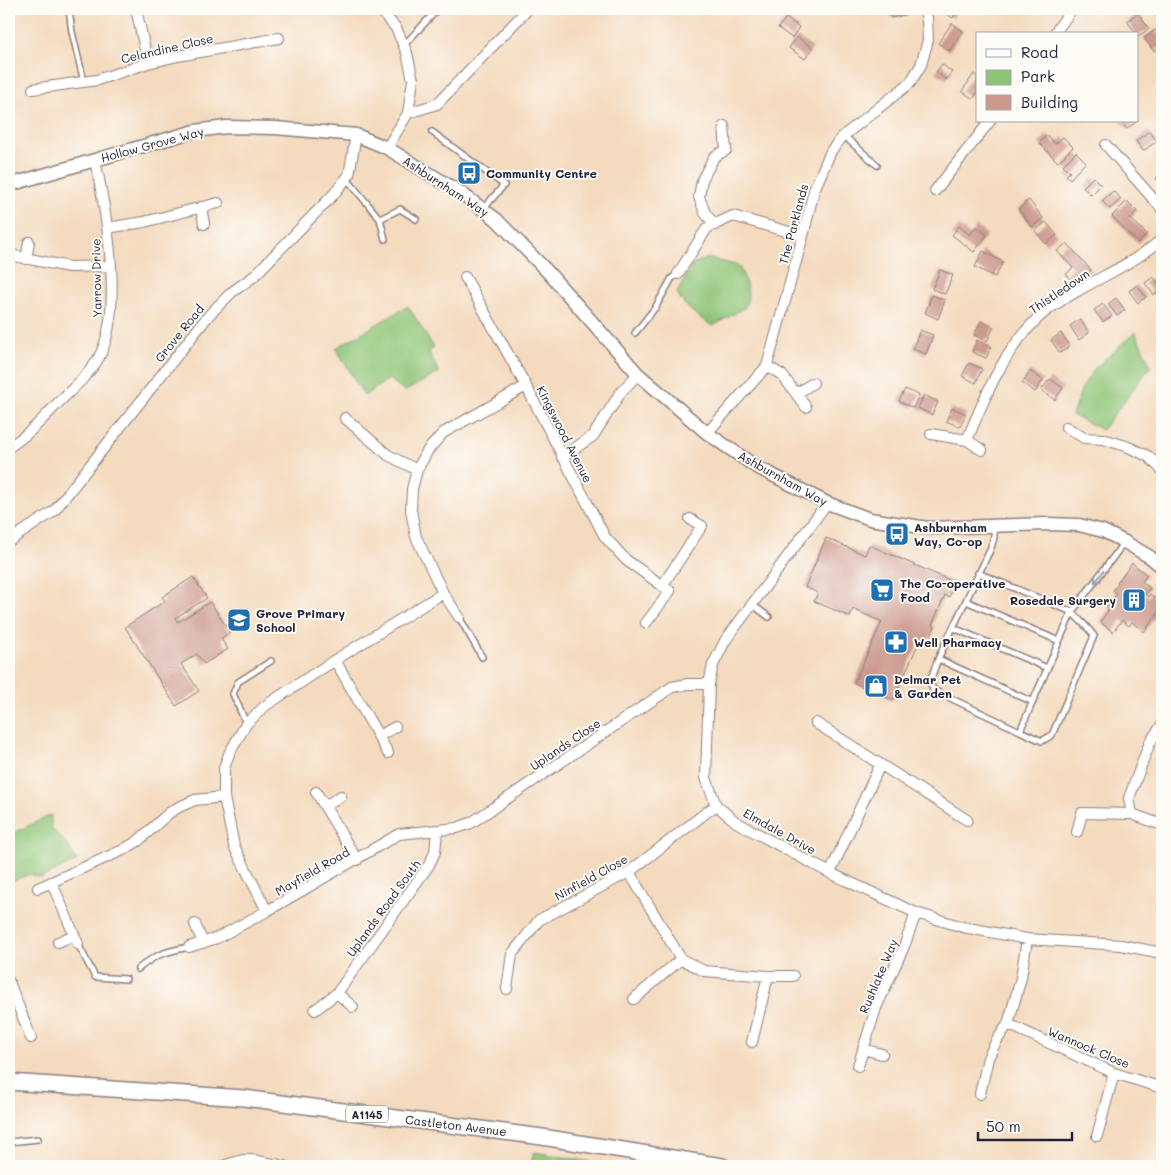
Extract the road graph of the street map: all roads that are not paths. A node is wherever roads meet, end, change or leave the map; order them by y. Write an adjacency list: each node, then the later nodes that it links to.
1 (69, 9): 14 (lane)
2 (136, 9): 13 (street)
3 (380, 9): 12 (street)
4 (438, 9): 12 (lane)
5 (528, 9): 16 (street)
6 (924, 9): 21 (street, The Parklands)
7 (1072, 9): 10 (street)
8 (1160, 9): 9 (street)
9 (1162, 12)
10 (1055, 32)
11 (279, 38): 13 (street, Celandine Close)
12 (404, 45): 16 (street)
13 (148, 63): 14 (street, Celandine Close)
14 (84, 82): 15 (street, Celandine Close)
15 (32, 89)
16 (408, 113): 23 (street)
17 (989, 122): 28 (street)
18 (724, 126): 36 (street)
19 (432, 132): 32 (lane)
20 (356, 135): 23 (street, Hollow Grove Way); 24 (street, Hollow Grove Way); 26 (street, Grove Road)
21 (843, 136): 25 (lane); 38 (street, The Parklands)
22 (1106, 145): 31 (street)
23 (386, 148): 32 (street, Ashburnham Way)
24 (95, 160): 27 (street, Hollow Grove Way); 37 (street, Yarrow Drive)
25 (877, 165)
26 (346, 178): 33 (lane); 67 (street, Grove Road)
27 (9, 185)
28 (935, 191)
29 (218, 203): 30 (street)
30 (201, 208): 35 (street); 37 (street)
31 (1162, 209)
32 (483, 210): 49 (street, Ashburnham Way)
33 (380, 219): 34 (lane); 39 (lane)
34 (416, 219)
35 (204, 224)
36 (715, 225): 38 (street); 45 (street)
37 (107, 228): 44 (street, Yarrow Drive)
38 (803, 236): 48 (street, The Parklands)
39 (385, 238)
40 (1162, 239): 58 (street, Thistledown)
41 (30, 242): 43 (street)
42 (10, 256): 43 (street)
43 (26, 259): 44 (street)
44 (110, 266): 59 (street, Yarrow Drive)
45 (678, 274): 47 (lane)
46 (465, 276): 51 (street, Kingswood Avenue)
47 (635, 333)
48 (767, 366): 52 (street); 56 (street, The Parklands)
49 (638, 374): 56 (street, Ashburnham Way); 61 (street)
50 (813, 383): 52 (street)
51 (526, 386): 61 (street, Kingswood Avenue); 62 (street)
52 (796, 394): 53 (street)
53 (806, 407)
54 (345, 418): 62 (street)
55 (1066, 427): 63 (street)
56 (707, 433): 64 (street, Ashburnham Way)
57 (931, 434): 58 (street)
58 (967, 440): 60 (street)
59 (9, 447)
60 (982, 450)
61 (562, 457): 71 (street, Kingswood Avenue)
62 (417, 470): 72 (street)
63 (1162, 470)
64 (827, 504): 66 (street, Ashburnham Way); 74 (street, Elmdale Drive)
65 (690, 519): 71 (street)
66 (994, 526): 68 (street, Ashburnham Way); 70 (lane)
67 (9, 540)
68 (1123, 541): 69 (street, Ashburnham Way); 75 (lane, one-way to 75)
69 (1162, 567)
70 (978, 573): 73 (lane); 75 (lane)
71 (662, 586): 78 (street)
72 (443, 593): 76 (street); 83 (street)
73 (966, 601): 79 (lane); 80 (lane)
74 (752, 605): 77 (lane); 86 (street, Elmdale Drive)
75 (1072, 612): 80 (lane); 92 (lane)
76 (459, 617): 81 (lane)
77 (769, 617)
78 (646, 624)
79 (954, 628): 82 (lane); 85 (lane)
80 (1059, 641): 85 (lane)
81 (482, 657)
82 (938, 659): 87 (lane); 92 (lane)
83 (335, 660): 89 (street); 93 (street)
84 (271, 661): 89 (lane)
85 (1047, 668): 87 (lane)
86 (709, 684): 99 (street, Elmdale Drive); 104 (street, Uplands Close)
87 (1032, 702): 92 (lane)
88 (816, 723): 95 (street)
89 (246, 724): 98 (street)
90 (1162, 725): 101 (street)
91 (394, 727): 93 (street)
92 (1020, 731)
93 (379, 736): 94 (street)
94 (388, 753)
95 (880, 765): 102 (street); 108 (street)
96 (316, 792): 100 (street)
97 (341, 796): 100 (street)
98 (224, 797): 109 (street); 111 (street)
99 (716, 805): 107 (street, Ninfield Close); 108 (street, Elmdale Drive)
100 (325, 806): 106 (street)
101 (1132, 814): 103 (street); 105 (street)
102 (967, 820)
103 (1162, 825)
104 (437, 831): 106 (street, Mayfield Road); 127 (street, Uplands Road South)
105 (1077, 832)
106 (357, 860): 111 (street, Mayfield Road)
107 (629, 872): 120 (street); 126 (street, Ninfield Close)
108 (830, 872): 112 (street, Elmdale Drive)
109 (52, 883): 110 (street); 114 (street)
110 (38, 888)
111 (267, 911): 117 (street, Mayfield Road)
112 (916, 913): 115 (street, Elmdale Drive); 134 (street, Rushlake Way)
113 (195, 924): 117 (street)
114 (76, 940): 116 (street); 124 (lane)
115 (1027, 940): 119 (street, Elmdale Drive); 131 (street)
116 (58, 942)
117 (203, 943): 118 (street, Mayfield Road)
118 (189, 947): 121 (lane)
119 (1162, 954)
120 (681, 959): 122 (street); 128 (street)
121 (138, 969)
122 (768, 976): 123 (street); 133 (street)
123 (793, 976)
124 (126, 978)
125 (9, 982): 132 (street)
126 (507, 989)
127 (337, 993): 129 (street); 130 (street, Uplands Road South)
128 (634, 999)
129 (353, 1007)
130 (315, 1010)
131 (1008, 1024): 137 (street, Wannock Close); 140 (street)
132 (31, 1038)
133 (752, 1042)
134 (863, 1049): 135 (street); 136 (street, Rushlake Way)
135 (882, 1054)
136 (858, 1066)
137 (1114, 1073): 139 (street, Wannock Close); 141 (street)
138 (9, 1082): 146 (main road, Castleton Avenue / A1145)
139 (1162, 1088)
140 (980, 1094)
141 (1097, 1136)
142 (38, 1139): 143 (lane)
143 (9, 1142)
144 (222, 1166): 145 (street)
145 (285, 1166)
146 (722, 1166)

